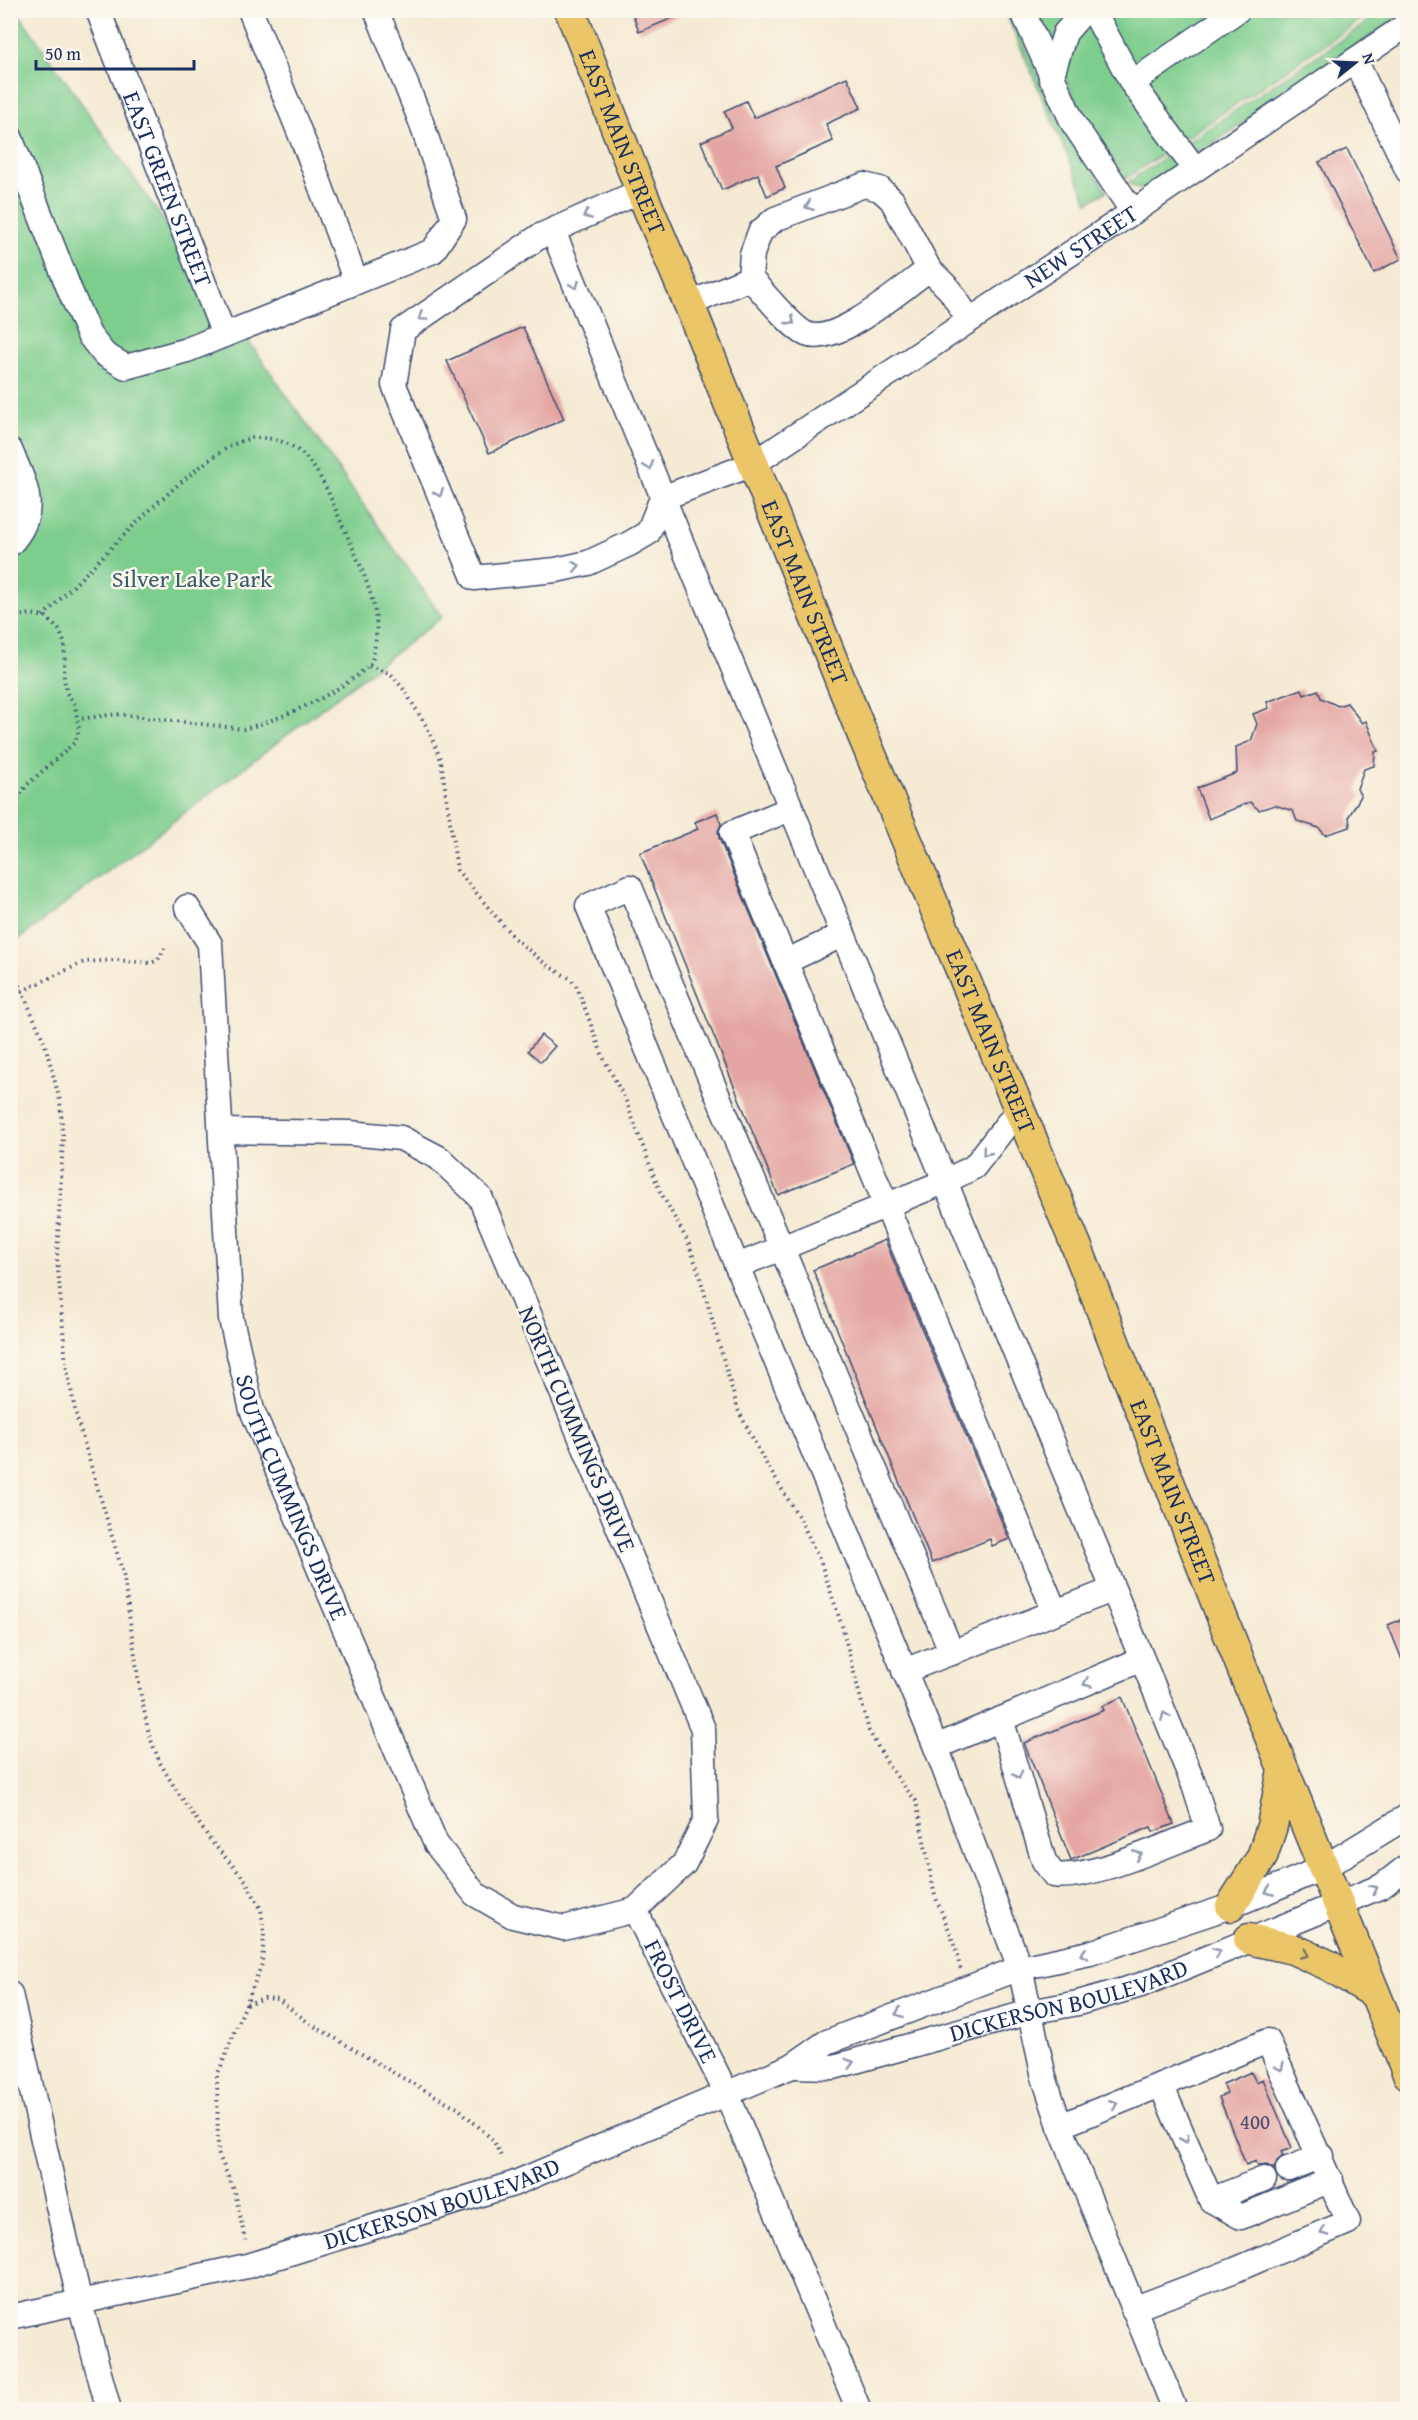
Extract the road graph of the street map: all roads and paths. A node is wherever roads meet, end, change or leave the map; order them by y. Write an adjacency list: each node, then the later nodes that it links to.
1 (98, 10): 24 (street, EAST GREEN STREET)
2 (250, 10): 21 (street)
3 (376, 10): 21 (street)
4 (570, 10): 16 (main road, EAST MAIN STREET)
5 (1022, 10): 11 (street)
6 (1085, 10): 11 (street)
7 (1093, 10): 12 (street)
8 (1238, 10): 12 (street)
9 (1407, 24): 10 (street, NEW STREET)
10 (1355, 60): 14 (street, NEW STREET); 15 (street)
11 (1051, 78): 17 (street)
12 (1132, 83): 14 (street)
13 (10, 137): 24 (street)
14 (1195, 169): 17 (street, NEW STREET)
15 (1407, 171)
16 (640, 191): 18 (street, one-way to 18); 22 (main road, EAST MAIN STREET)
17 (1133, 212): 23 (street, NEW STREET)
18 (552, 231): 27 (street, one-way to 27); 27 (street, one-way to 27)
19 (929, 269): 20 (street, one-way to 19); 20 (street, one-way to 20); 23 (street)
20 (750, 278): 22 (street)
21 (356, 282): 24 (street)
22 (689, 304): 26 (main road, EAST MAIN STREET)
23 (969, 320): 26 (street, NEW STREET)
24 (224, 335)
25 (10, 450): 28 (street)
26 (753, 464): 27 (street, NEW STREET); 41 (main road, EAST MAIN STREET)
27 (662, 498): 33 (street)
28 (10, 544)
29 (43, 616): 30 (path); 31 (path); 32 (path)
30 (10, 618)
31 (369, 666): 32 (path); 63 (path)
32 (79, 719): 34 (path)
33 (790, 809): 36 (street); 38 (street)
34 (10, 811)
35 (187, 907): 42 (street, SOUTH CUMMINGS DRIVE)
36 (843, 935): 38 (street); 43 (street)
37 (165, 948): 40 (path)
38 (785, 962): 44 (street)
39 (10, 970): 40 (path)
40 (22, 991): 66 (path)
41 (1018, 1110): 43 (street, one-way to 43); 54 (main road, EAST MAIN STREET)
42 (221, 1131): 60 (street, SOUTH CUMMINGS DRIVE); 60 (street, NORTH CUMMINGS DRIVE)
43 (944, 1182): 44 (street); 47 (street)
44 (886, 1205): 45 (street); 48 (street)
45 (782, 1248): 46 (street); 46 (street); 49 (street)
46 (737, 1266): 51 (street)
47 (1112, 1590): 48 (street); 50 (street)
48 (1055, 1612): 49 (street)
49 (952, 1653): 51 (street)
50 (1140, 1660): 52 (street, one-way to 52); 52 (street, one-way to 50)
51 (904, 1671): 53 (street)
52 (1001, 1719): 53 (street)
53 (936, 1747): 62 (street)
54 (1283, 1770): 57 (main road, EAST MAIN STREET); 59 (main road)
55 (1407, 1815): 57 (street, DICKERSON BOULEVARD)
56 (1407, 1866): 58 (street, DICKERSON BOULEVARD, one-way to 56)
57 (1323, 1868): 58 (main road, EAST MAIN STREET); 59 (street, DICKERSON BOULEVARD, one-way to 59)
58 (1337, 1905): 61 (street, DICKERSON BOULEVARD); 64 (main road, EAST MAIN STREET)
59 (1231, 1906): 62 (street, DICKERSON BOULEVARD, one-way to 62)
60 (635, 1910): 71 (street, FROST DRIVE)
61 (1248, 1939): 64 (main road, one-way to 64); 67 (street, DICKERSON BOULEVARD, one-way to 61)
62 (1020, 1968): 63 (street, DICKERSON BOULEVARD); 67 (street)
63 (952, 1993): 68 (street, DICKERSON BOULEVARD, one-way to 68)
64 (1374, 1993): 69 (main road, EAST MAIN STREET)
65 (11, 1995): 80 (street)
66 (246, 2004): 73 (path); 79 (path)
67 (1030, 2012): 68 (street, DICKERSON BOULEVARD, one-way to 67); 72 (street)
68 (792, 2066): 71 (street, DICKERSON BOULEVARD)
69 (1407, 2074)
70 (1161, 2085): 72 (street, one-way to 70); 74 (street, one-way to 74); 78 (street, one-way to 78)
71 (726, 2092): 80 (street, DICKERSON BOULEVARD); 84 (street, FROST DRIVE)
72 (1060, 2126): 81 (street)
73 (501, 2156)
74 (1321, 2156): 75 (street); 77 (street)
75 (1288, 2169)
76 (1264, 2179): 78 (street)
77 (1331, 2180): 78 (street); 81 (street, one-way to 81)
78 (1211, 2200)
79 (245, 2240)
80 (80, 2303): 82 (street, DICKERSON BOULEVARD); 83 (street)
81 (1133, 2309): 85 (street)
82 (10, 2317)
83 (109, 2409)
84 (859, 2409)
85 (1175, 2409)

